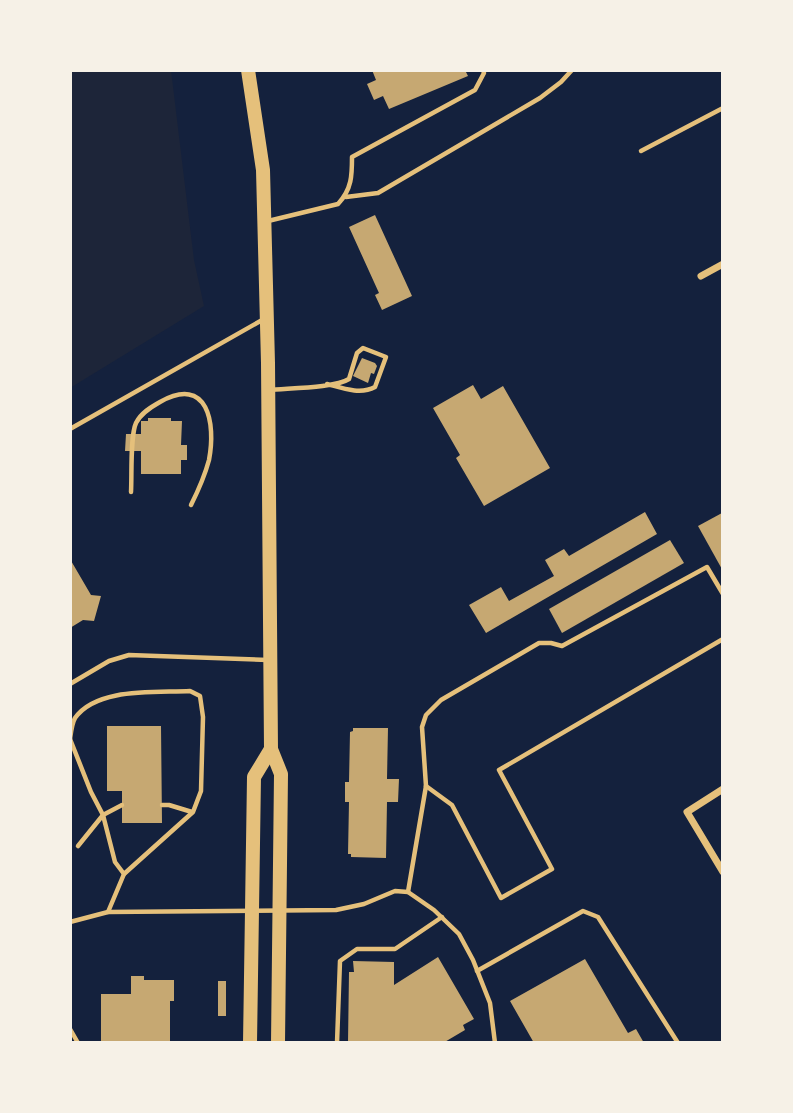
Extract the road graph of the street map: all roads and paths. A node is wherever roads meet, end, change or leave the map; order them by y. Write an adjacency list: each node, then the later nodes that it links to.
1 (248, 70): 7 (highway)
2 (483, 70): 6 (lane)
3 (572, 70): 6 (lane)
4 (723, 108): 5 (lane)
5 (641, 151)
6 (345, 197): 7 (lane)
7 (264, 222): 10 (highway)
8 (723, 264): 9 (street)
9 (701, 276)
10 (267, 317): 12 (highway); 13 (lane)
11 (327, 384): 11 (lane); 12 (lane)
12 (268, 390): 18 (highway)
13 (70, 429)
14 (131, 492): 15 (lane)
15 (191, 505)
16 (723, 594): 22 (lane)
17 (723, 639): 22 (lane)
18 (269, 660): 19 (lane); 21 (highway)
19 (70, 684)
20 (70, 739): 26 (lane); 27 (lane)
21 (271, 749): 32 (highway); 33 (highway)
22 (426, 786): 31 (lane)
23 (723, 789): 29 (street)
24 (122, 805): 27 (lane)
25 (162, 805): 26 (lane)
26 (193, 812): 30 (lane)
27 (103, 815): 28 (lane); 30 (lane)
28 (78, 846)
29 (723, 872)
30 (124, 874): 34 (lane)
31 (408, 892): 32 (lane); 35 (lane)
32 (280, 910): 33 (lane); 41 (highway)
33 (251, 911): 34 (lane); 40 (highway)
34 (108, 912): 36 (lane)
35 (442, 917): 37 (lane); 42 (lane)
36 (70, 922)
37 (477, 971): 43 (lane); 44 (lane)
38 (70, 1029): 39 (lane)
39 (78, 1043)
40 (250, 1043)
41 (278, 1043)
42 (337, 1043)
43 (495, 1043)
44 (678, 1043)

